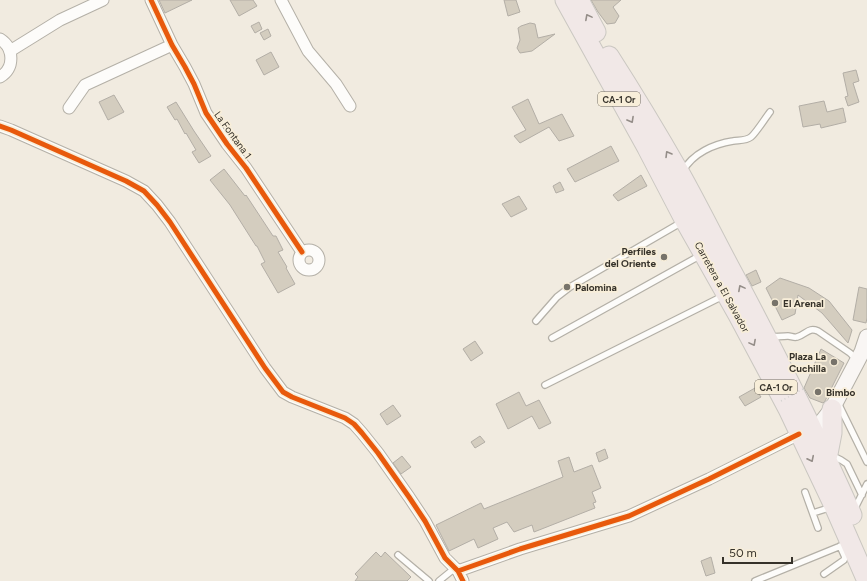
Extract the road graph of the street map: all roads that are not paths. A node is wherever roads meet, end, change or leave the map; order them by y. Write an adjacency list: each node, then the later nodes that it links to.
1 (151, 0): 7 (street, La Fontana 1)
2 (281, 0): 9 (street)
3 (565, 0): 14 (highway, Carretera a El Salvador / CA-1 Or, one-way to 14)
4 (579, 0): 13 (highway, Carretera a El Salvador / CA-1 Or, one-way to 4)
5 (100, 2): 6 (street)
6 (6, 45): 8 (street)
7 (172, 45): 10 (street); 17 (street, La Fontana 1)
8 (0, 77)
9 (350, 106)
10 (69, 108)
11 (770, 112): 13 (lane)
12 (0, 126): 38 (street)
13 (681, 176): 16 (highway, Carretera a El Salvador / CA-1 Or)
14 (673, 198): 15 (highway, Carretera a El Salvador / CA-1 Or); 16 (highway)
15 (685, 221): 16 (highway, Carretera a El Salvador / CA-1 Or); 19 (lane)
16 (712, 251): 18 (highway, Carretera a El Salvador / CA-1 Or); 20 (highway, Carretera a El Salvador / CA-1 Or, one-way to 16); 22 (lane)
17 (302, 252)
18 (726, 294): 24 (lane); 26 (highway, Carretera a El Salvador / CA-1 Or, one-way to 26)
19 (536, 321)
20 (766, 337): 23 (lane); 26 (highway, Carretera a El Salvador / CA-1 Or)
21 (867, 337): 23 (main road)
22 (552, 338)
23 (862, 356): 25 (main road)
24 (545, 385)
25 (832, 407): 26 (highway); 27 (highway); 28 (lane)
26 (807, 429): 27 (highway, Carretera a El Salvador / CA-1 Or); 32 (highway, Carretera a El Salvador / CA-1 Or, one-way to 32); 38 (street)
27 (827, 460): 31 (lane); 34 (highway, Carretera a El Salvador / CA-1 Or)
28 (867, 462)
29 (867, 484): 31 (lane)
30 (806, 492): 33 (lane)
31 (862, 495): 34 (lane)
32 (834, 506): 33 (lane); 36 (highway, Carretera a El Salvador / CA-1 Or)
33 (814, 513): 35 (lane)
34 (852, 514): 36 (highway, Carretera a El Salvador / CA-1 Or)
35 (818, 528)
36 (852, 546): 39 (lane); 40 (highway, Carretera a El Salvador / CA-1 Or); 43 (lane)
37 (398, 555): 41 (lane)
38 (458, 573): 42 (lane)
39 (824, 574)
40 (863, 577)
41 (429, 581)
42 (439, 581)
43 (755, 581)

